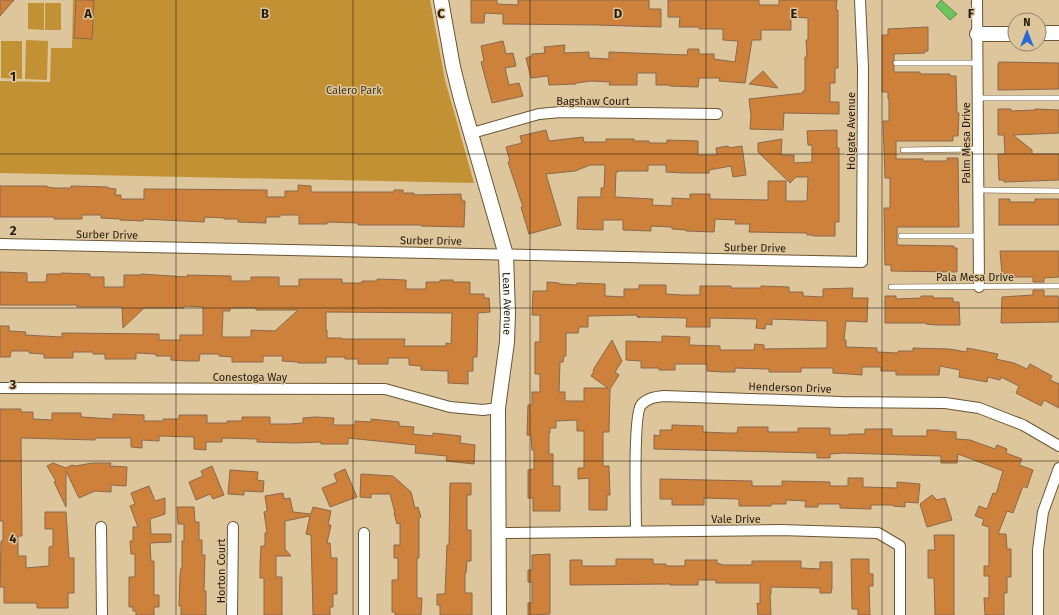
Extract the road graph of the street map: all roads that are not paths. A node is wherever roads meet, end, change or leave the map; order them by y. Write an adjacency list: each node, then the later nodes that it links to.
1 (441, 0): 13 (street, Lean Avenue)
2 (860, 0): 22 (street, Holgate Avenue)
3 (977, 0): 6 (street, Palm Mesa Drive)
4 (1047, 33): 5 (street)
5 (1059, 33)
6 (977, 34): 7 (street); 8 (street, Palm Mesa Drive)
7 (1007, 34)
8 (978, 62): 9 (lane); 10 (street, Palm Mesa Drive)
9 (896, 63)
10 (978, 98): 11 (lane); 14 (street, Palm Mesa Drive)
11 (1059, 98)
12 (718, 114): 13 (street, Bagshaw Court)
13 (472, 134): 21 (street, Lean Avenue)
14 (978, 149): 15 (lane); 16 (street, Palm Mesa Drive)
15 (903, 150)
16 (978, 190): 17 (lane); 19 (street, Palm Mesa Drive)
17 (1059, 191)
18 (901, 236): 19 (lane)
19 (979, 236): 25 (street, Palm Mesa Drive)
20 (0, 244): 21 (street, Surber Drive)
21 (506, 255): 22 (street, Surber Drive); 27 (street, Lean Avenue)
22 (862, 262)
23 (1059, 286): 25 (lane, Pala Mesa Drive)
24 (891, 287): 25 (lane, Pala Mesa Drive)
25 (979, 287)
26 (0, 388): 27 (street, Conestoga Way)
27 (498, 408): 34 (street, Lean Avenue)
28 (1059, 446): 32 (street, Henderson Drive)
29 (1059, 468): 40 (street)
30 (101, 527): 35 (street)
31 (233, 527): 36 (street, Horton Court)
32 (636, 531): 34 (street, Vale Drive); 39 (street, Vale Drive)
33 (364, 533): 37 (street)
34 (499, 533): 38 (street, Lean Avenue)
35 (102, 615)
36 (232, 615)
37 (364, 615)
38 (499, 615)
39 (900, 615)
40 (1038, 615)

